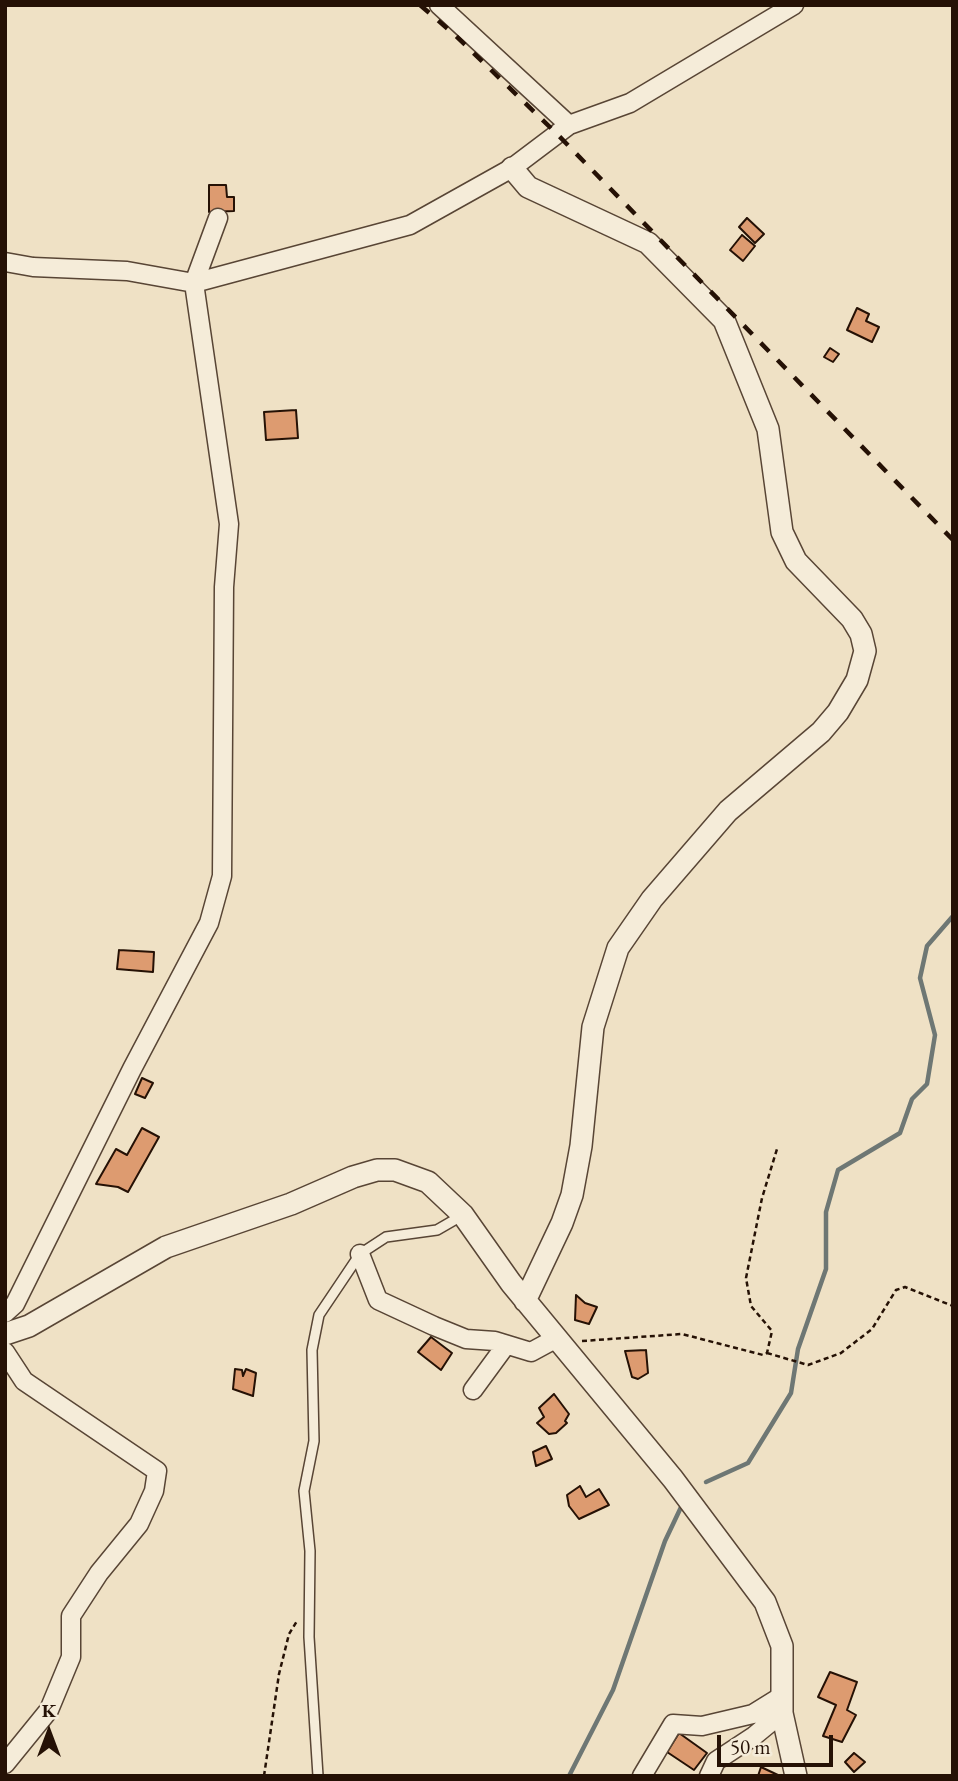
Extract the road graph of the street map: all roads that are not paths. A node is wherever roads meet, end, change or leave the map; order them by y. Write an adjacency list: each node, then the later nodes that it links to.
1 (439, 5): 3 (street)
2 (794, 5): 3 (street)
3 (569, 125): 4 (street)
4 (512, 168): 7 (street); 10 (street)
5 (218, 218): 7 (street)
6 (5, 262): 7 (street)
7 (194, 283): 11 (street)
8 (463, 1215): 9 (lane); 10 (street); 12 (street)
9 (360, 1254): 14 (street); 19 (lane)
10 (525, 1301): 13 (street)
11 (5, 1313)
12 (5, 1334)
13 (558, 1341): 14 (street); 17 (street)
14 (506, 1345): 16 (street)
15 (5, 1352): 18 (street)
16 (474, 1390)
17 (782, 1704): 20 (street); 21 (street); 22 (street)
18 (5, 1765)
19 (318, 1776)
20 (642, 1776)
21 (709, 1776)
22 (796, 1776)

